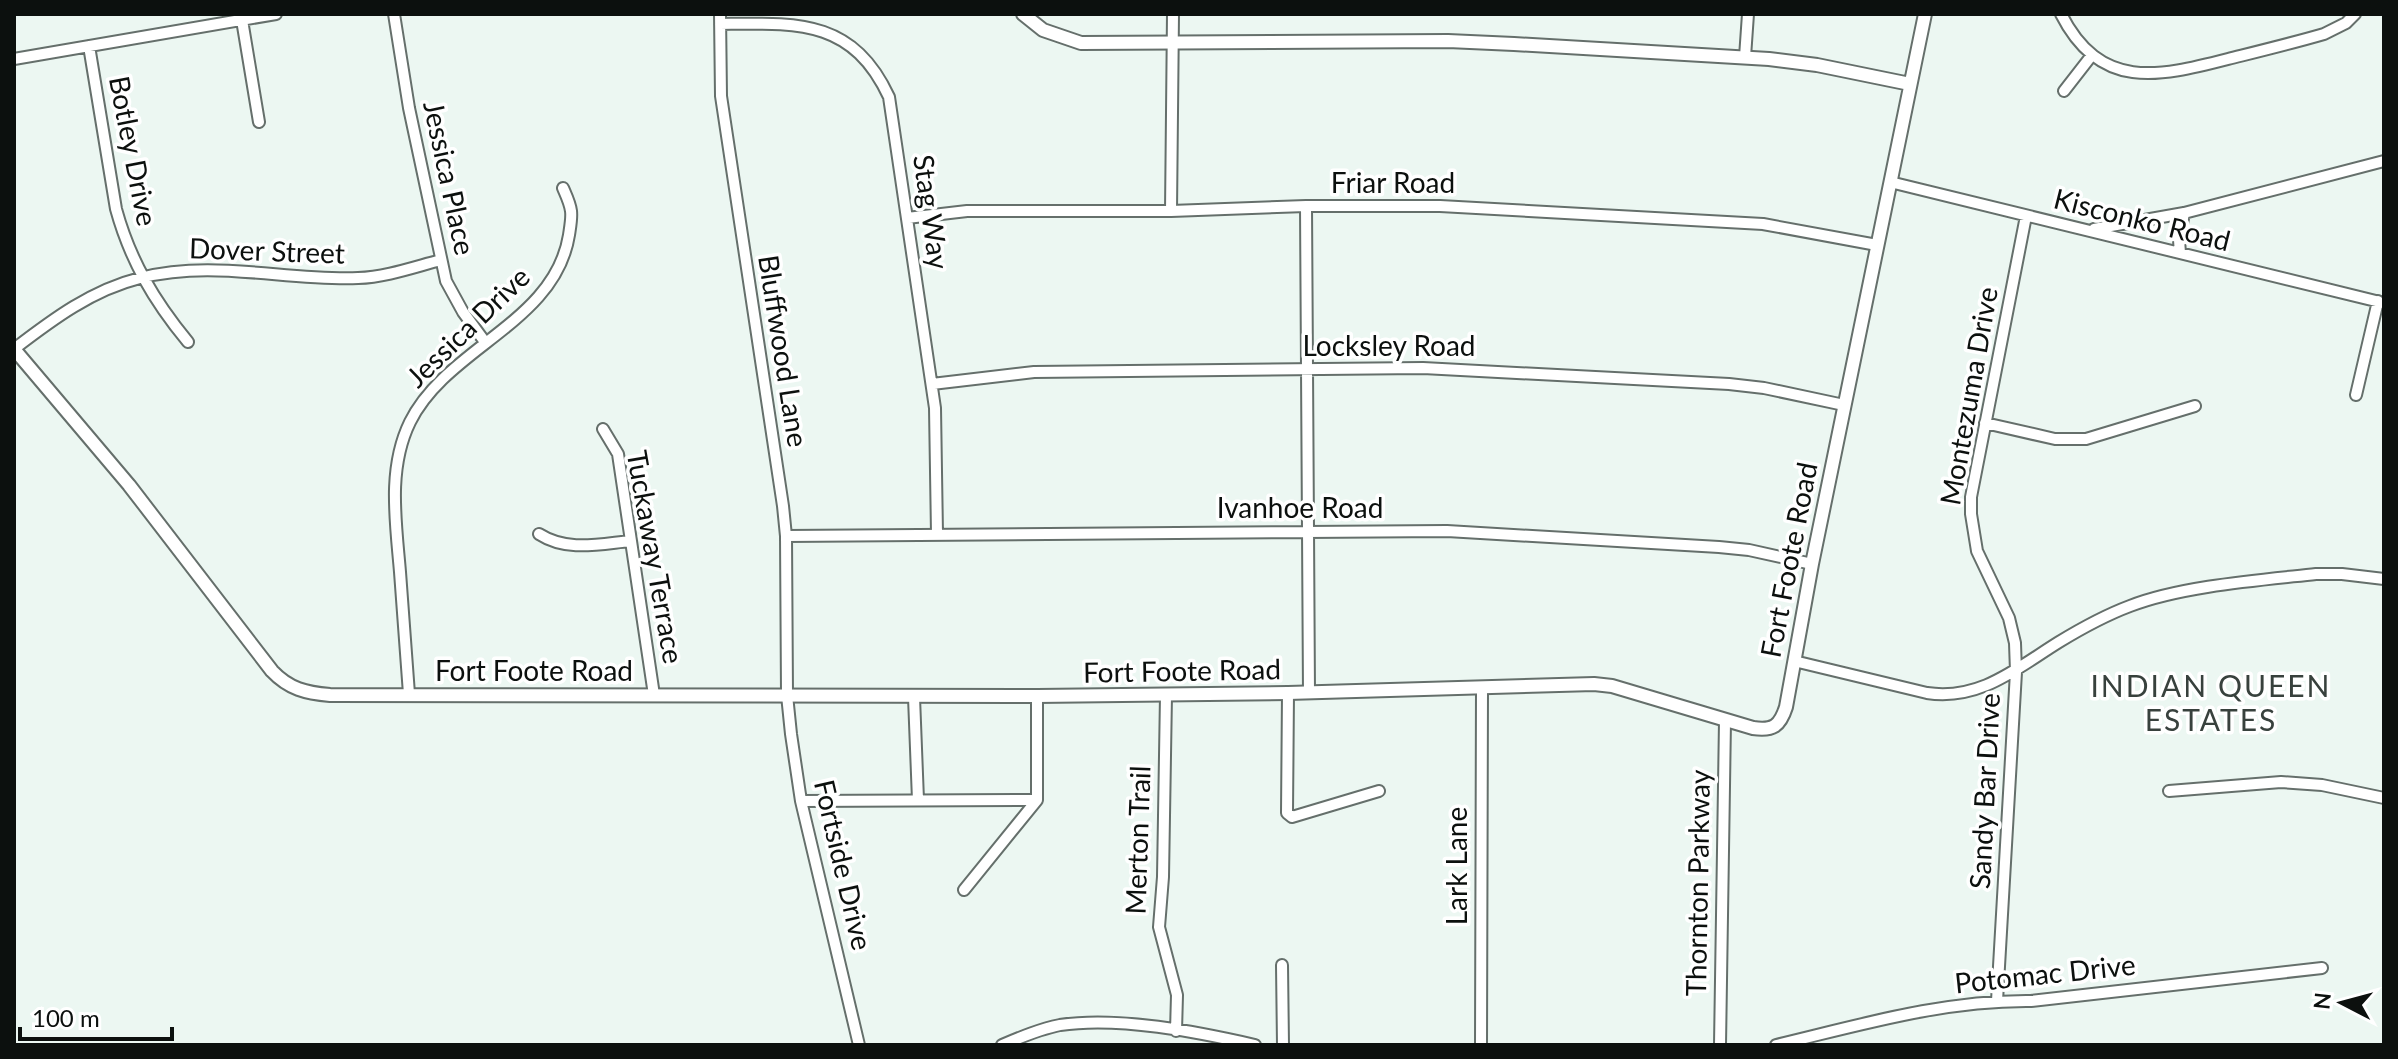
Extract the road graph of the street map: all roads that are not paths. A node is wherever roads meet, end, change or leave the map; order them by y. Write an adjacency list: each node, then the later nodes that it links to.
1 (276, 14): 10 (street)
2 (394, 14): 30 (street, Jessica Place)
3 (1023, 14): 11 (street)
4 (1173, 14): 11 (street)
5 (1748, 14): 14 (street)
6 (1925, 14): 16 (street, Fort Foote Road)
7 (2061, 14): 13 (street)
8 (2355, 14): 13 (street)
9 (720, 19): 26 (street, Stag Way); 46 (street, Bluffwood Lane)
10 (242, 20): 12 (street); 18 (street)
11 (1173, 43): 14 (street); 23 (street)
12 (89, 46): 15 (street); 31 (street, Botley Drive)
13 (2092, 55): 17 (street)
14 (1745, 57): 16 (street)
15 (14, 59)
16 (1910, 84): 20 (street, Fort Foote Road)
17 (2064, 91)
18 (259, 122)
19 (2384, 161): 24 (street)
20 (1890, 182): 25 (street, Kisconko Road); 28 (street, Fort Foote Road)
21 (563, 188): 34 (street, Jessica Drive)
22 (1306, 206): 23 (street, Friar Road); 28 (street, Friar Road); 36 (street)
23 (1171, 211): 26 (street, Friar Road)
24 (2184, 213): 27 (street); 29 (street)
25 (2026, 216): 27 (street, Kisconko Road); 41 (street, Montezuma Drive)
26 (907, 218): 37 (street, Stag Way)
27 (2085, 230): 29 (street, Kisconko Road)
28 (1877, 245): 39 (street, Fort Foote Road)
29 (2180, 253): 32 (street, Kisconko Road)
30 (441, 260): 31 (street, Dover Street); 34 (street, Jessica Place)
31 (141, 277): 33 (street, Botley Drive); 35 (street, Dover Street)
32 (2381, 302): 38 (street)
33 (188, 342)
34 (485, 342): 55 (street, Jessica Drive)
35 (14, 349): 55 (street, Fort Foote Road)
36 (1307, 369): 37 (street, Locksley Road); 39 (street, Locksley Road); 43 (street)
37 (932, 384): 45 (street, Stag Way)
38 (2356, 395)
39 (1844, 405): 48 (street, Fort Foote Road)
40 (2195, 406): 41 (street)
41 (1985, 423): 51 (street, Montezuma Drive)
42 (603, 429): 47 (street, Tuckaway Terrace)
43 (1309, 532): 45 (street, Ivanhoe Road); 48 (street, Ivanhoe Road); 53 (street)
44 (539, 534): 47 (street)
45 (937, 534): 46 (street, Ivanhoe Road)
46 (786, 536): 57 (street, Bluffwood Lane)
47 (630, 541): 56 (street, Tuckaway Terrace)
48 (1812, 564): 50 (street, Fort Foote Road)
49 (2384, 579): 51 (street)
50 (1794, 661): 51 (street, Sandy Bar Drive); 61 (street, Fort Foote Road)
51 (2016, 672): 71 (street, Sandy Bar Drive)
52 (1482, 688): 53 (street, Fort Foote Road); 61 (street, Fort Foote Road); 77 (street, Lark Lane)
53 (1309, 692): 54 (street, Fort Foote Road)
54 (1288, 693): 58 (street, Fort Foote Road); 62 (street)
55 (409, 694): 56 (street, Fort Foote Road)
56 (654, 695): 57 (street, Fort Foote Road)
57 (787, 695): 60 (street, Fort Foote Road); 67 (street, Fortside Drive)
58 (1166, 695): 59 (street, Fort Foote Road); 72 (street, Merton Trail)
59 (1037, 696): 60 (street, Fort Foote Road); 66 (street)
60 (914, 697): 65 (street)
61 (1725, 721): 78 (street, Thornton Parkway)
62 (1379, 791)
63 (2169, 791): 64 (street)
64 (2384, 798)
65 (918, 800): 66 (street); 67 (street)
66 (1037, 800): 68 (street)
67 (801, 801): 73 (street, Fortside Drive)
68 (964, 890)
69 (1282, 965): 76 (street)
70 (2322, 968): 71 (street, Potomac Drive)
71 (1997, 1001): 79 (street, Potomac Drive)
72 (1176, 1031): 74 (street); 75 (street)
73 (859, 1045)
74 (1002, 1045)
75 (1255, 1045)
76 (1283, 1045)
77 (1481, 1045)
78 (1720, 1045)
79 (1776, 1045)

